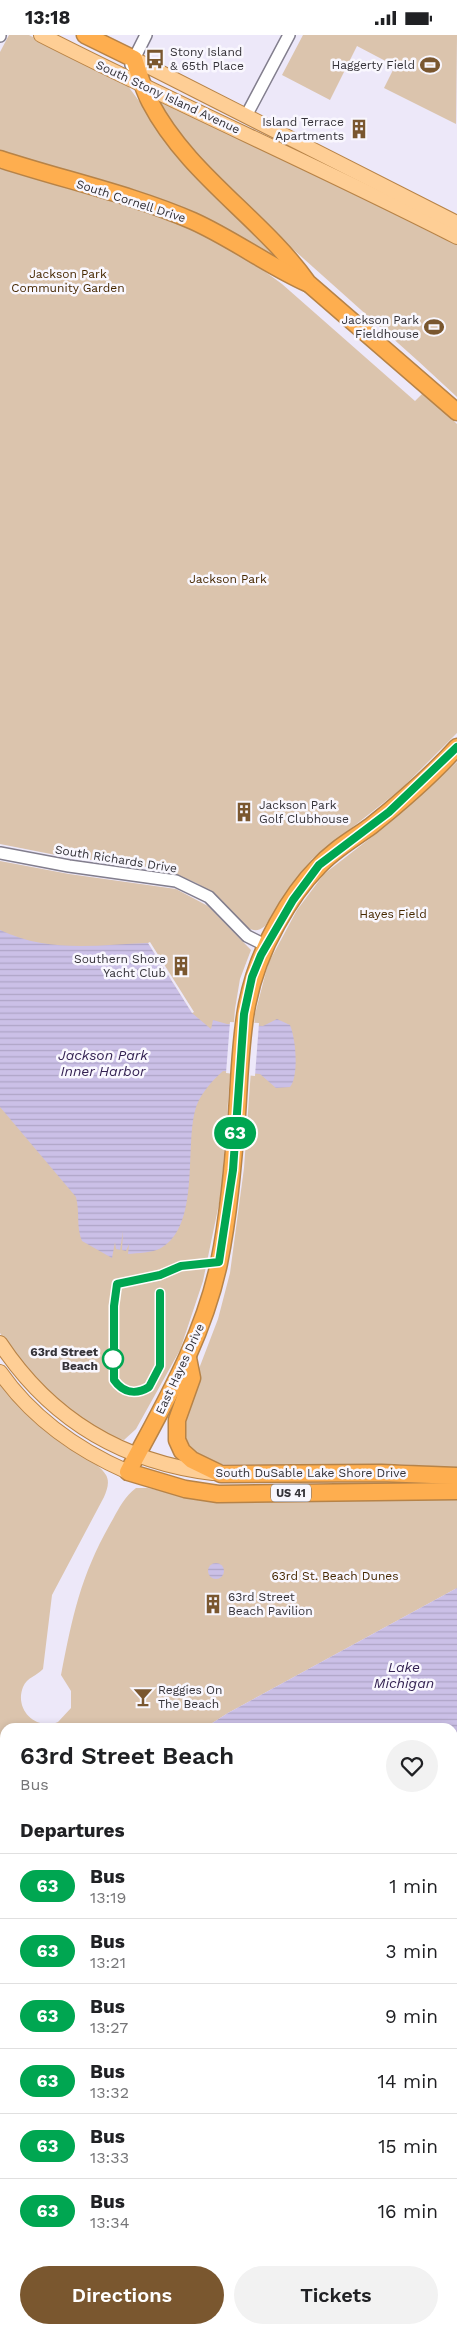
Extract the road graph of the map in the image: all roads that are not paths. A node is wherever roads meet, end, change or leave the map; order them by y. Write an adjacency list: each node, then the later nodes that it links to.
1 (41, 35): 6 (main road, South Stony Island Avenue)
2 (85, 35): 5 (highway, South Stony Island Avenue)
3 (146, 35): 5 (street)
4 (288, 35): 8 (street)
5 (134, 59): 6 (street); 7 (highway, South Cornell Drive); 8 (main road, South Stony Island Avenue)
6 (125, 78): 7 (main road, South Stony Island Avenue)
7 (144, 87): 11 (main road, South Stony Island Avenue); 12 (highway, South Cornell Drive)
8 (246, 116): 10 (main road, South Stony Island Avenue)
9 (0, 159): 12 (highway, South Cornell Drive)
10 (457, 223)
11 (457, 237)
12 (308, 283): 13 (highway, South Cornell Drive)
13 (457, 412)
14 (457, 747): 16 (highway, East Hayes Drive)
15 (0, 853): 16 (street, South Richards Drive)
16 (266, 945): 18 (highway, East Hayes Drive)
17 (0, 1343): 20 (main road, US 41)
18 (188, 1358): 20 (highway, East Hayes Drive); 22 (highway)
19 (0, 1372): 21 (main road, US 41)
20 (137, 1456): 21 (highway, East Hayes Drive); 22 (main road, South DuSable Lake Shore Drive / US 41)
21 (128, 1472): 24 (highway, South DuSable Lake Shore Drive / US 41)
22 (221, 1474): 23 (highway, South DuSable Lake Shore Drive / US 41)
23 (457, 1475)
24 (457, 1491)

